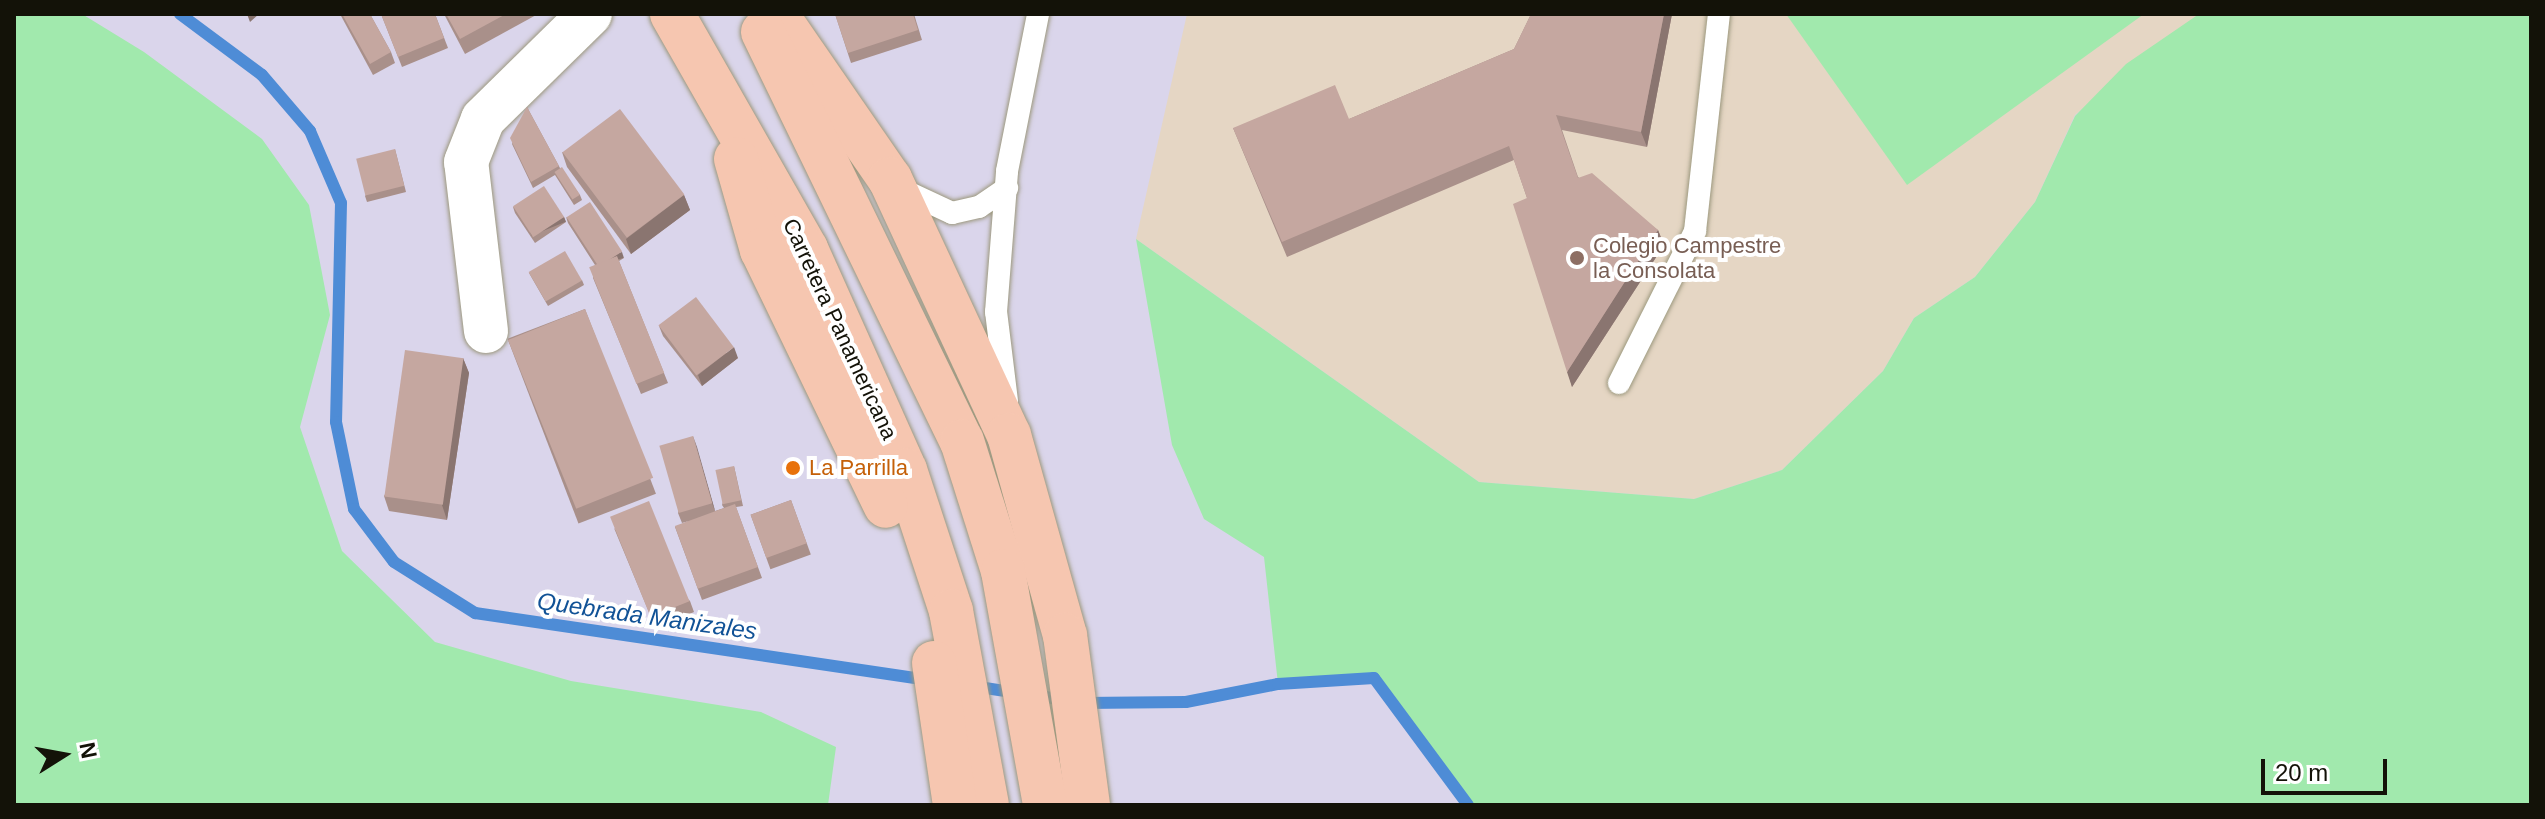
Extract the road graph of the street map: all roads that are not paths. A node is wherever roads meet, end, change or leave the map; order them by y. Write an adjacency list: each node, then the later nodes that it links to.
1 (590, 14): 10 (street)
2 (672, 14): 7 (highway, Carretera Panamericana)
3 (754, 14): 16 (highway)
4 (776, 14): 8 (highway)
5 (1038, 14): 9 (lane)
6 (1719, 14): 11 (lane)
7 (712, 76): 14 (highway); 15 (highway, Carretera Panamericana)
8 (890, 179): 9 (lane); 12 (highway)
9 (1007, 188): 12 (lane)
10 (486, 331)
11 (1619, 383)
12 (1009, 435): 13 (highway)
13 (1086, 789)
14 (955, 805)
15 (987, 805)
16 (1045, 805)

